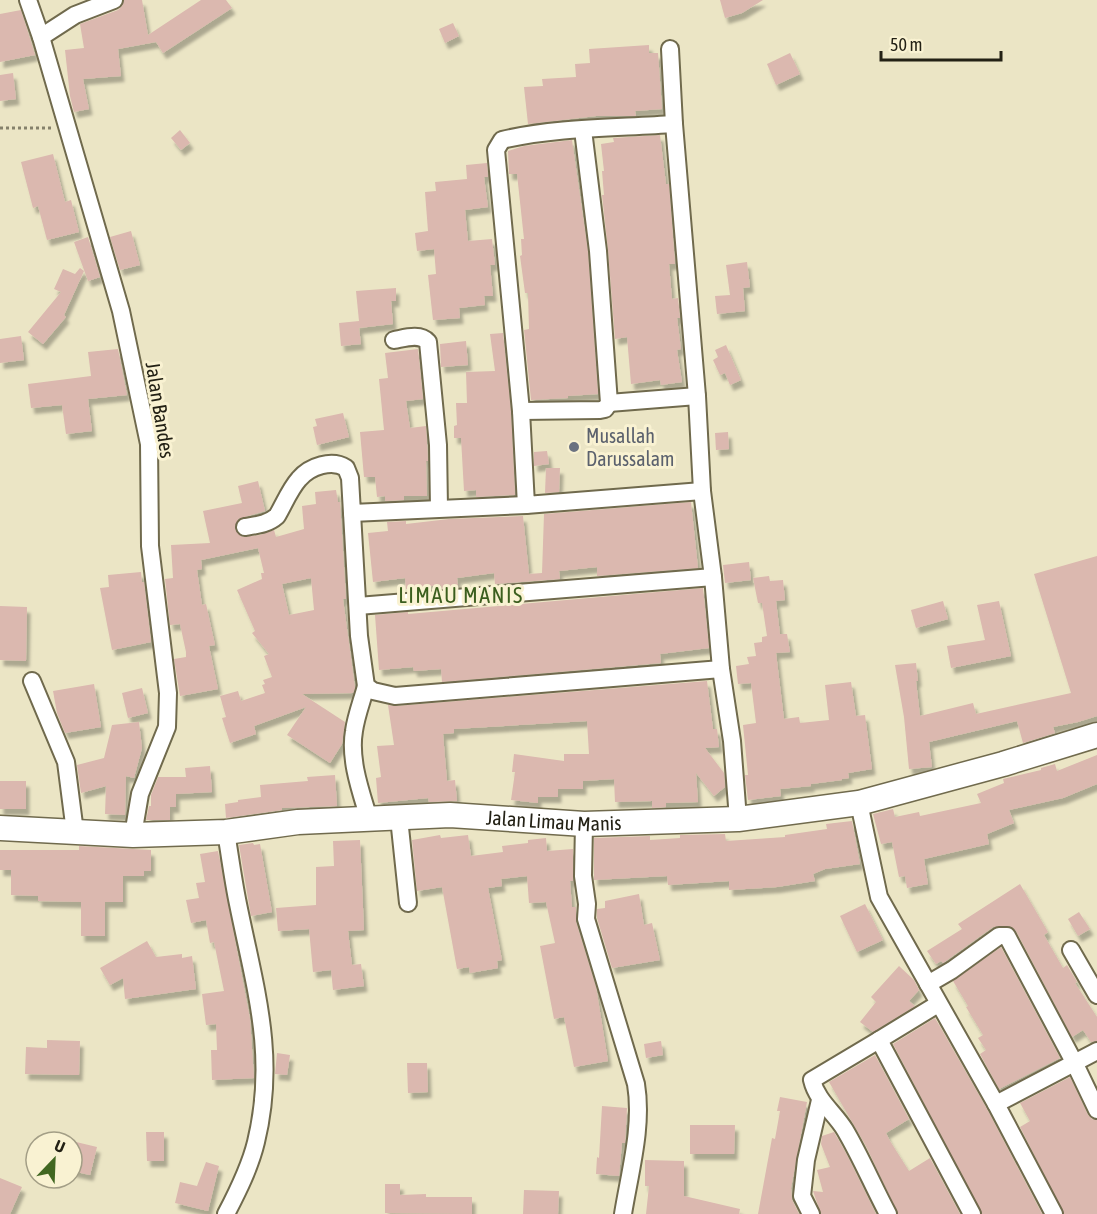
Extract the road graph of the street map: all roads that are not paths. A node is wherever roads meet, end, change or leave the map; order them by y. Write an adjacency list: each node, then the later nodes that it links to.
1 (28, 0): 3 (street, Jalan Bandes)
2 (114, 0): 3 (street)
3 (41, 37): 30 (street, Jalan Bandes)
4 (670, 49): 5 (street)
5 (674, 124): 6 (street); 8 (street)
6 (583, 130): 9 (street); 10 (street)
7 (394, 340): 13 (street)
8 (697, 396): 9 (street); 11 (street)
9 (609, 403): 10 (street)
10 (521, 411): 12 (street)
11 (702, 491): 12 (street); 16 (street)
12 (526, 505): 13 (street)
13 (439, 508): 14 (street)
14 (352, 513): 15 (street); 17 (street)
15 (246, 527)
16 (713, 577): 17 (street); 18 (street)
17 (358, 606): 20 (street)
18 (721, 669): 20 (street); 25 (street)
19 (32, 681): 28 (street)
20 (366, 686): 24 (street)
21 (1097, 735): 22 (street, Jalan Limau Manis)
22 (859, 803): 25 (street, Jalan Limau Manis); 33 (street)
23 (399, 818): 24 (street, Jalan Limau Manis); 26 (street, Jalan Limau Manis); 31 (street)
24 (369, 819): 29 (street, Jalan Limau Manis)
25 (738, 819): 26 (street, Jalan Limau Manis)
26 (584, 824): 44 (street)
27 (0, 828): 28 (street, Jalan Limau Manis)
28 (75, 832): 30 (street, Jalan Limau Manis)
29 (226, 832): 30 (street, Jalan Limau Manis); 43 (street)
30 (133, 835)
31 (408, 903)
32 (1071, 950): 34 (street)
33 (928, 984): 35 (street); 38 (street)
34 (1097, 995)
35 (938, 1004): 36 (street); 40 (street)
36 (879, 1040): 39 (street); 48 (street)
37 (1097, 1051): 38 (street)
38 (1074, 1062): 40 (street); 41 (street)
39 (820, 1100): 42 (street); 47 (street)
40 (996, 1104): 49 (street)
41 (1097, 1110)
42 (802, 1196): 45 (street); 46 (street)
43 (226, 1214)
44 (623, 1214)
45 (799, 1214)
46 (811, 1214)
47 (888, 1214)
48 (972, 1214)
49 (1054, 1214)

